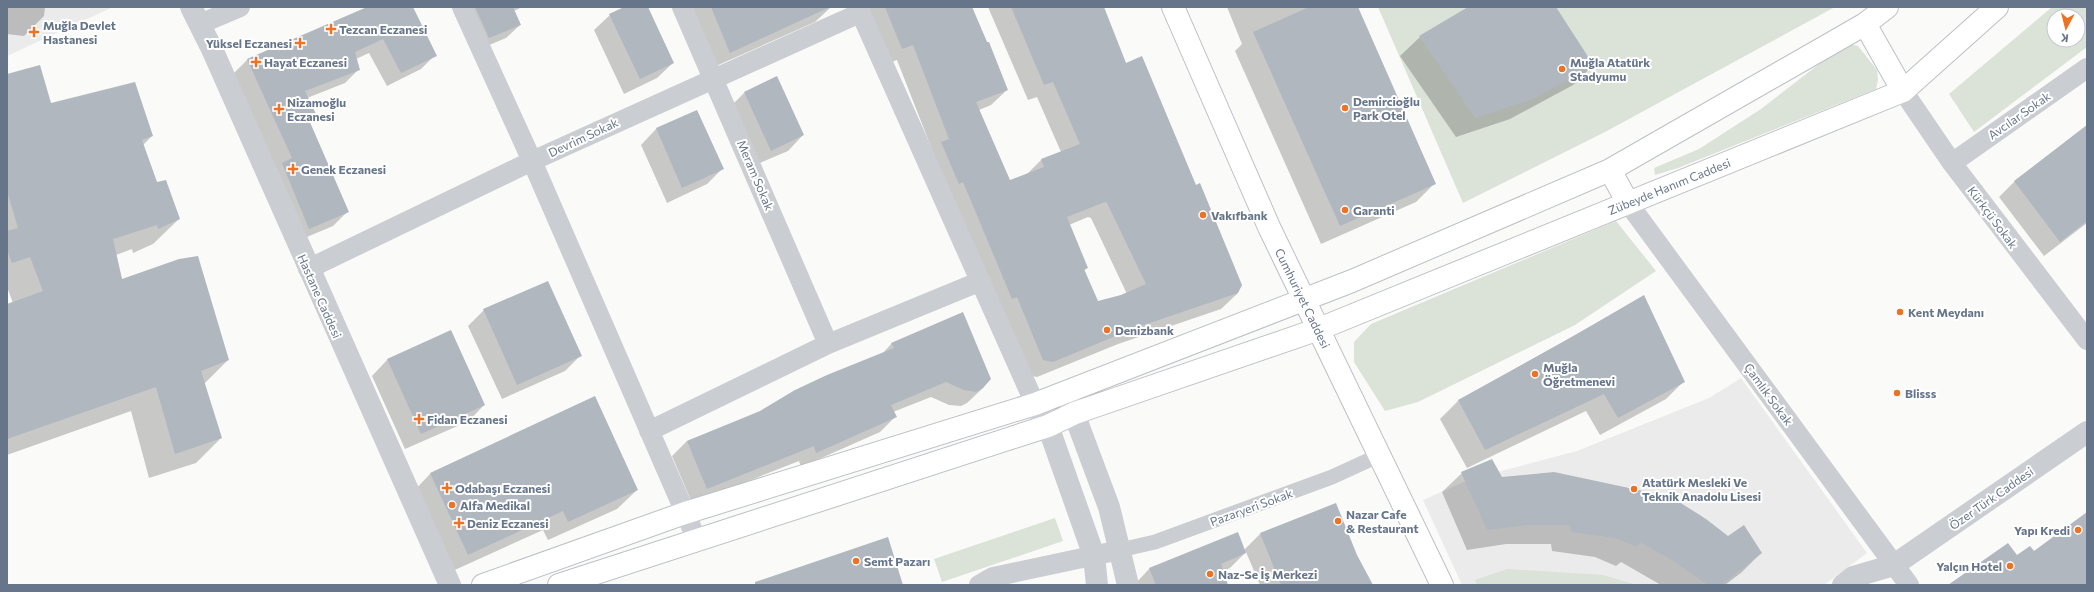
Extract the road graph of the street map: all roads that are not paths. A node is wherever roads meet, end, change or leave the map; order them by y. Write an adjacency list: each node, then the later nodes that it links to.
1 (240, 7): 8 (street)
2 (462, 7): 13 (street)
3 (682, 7): 11 (street, Meram Sokak)
4 (1173, 7): 19 (main road, Cumhuriyet Caddesi)
5 (1887, 7): 9 (main road)
6 (1997, 7): 12 (main road, Zübeyde Hanım Caddesi)
7 (859, 10): 11 (street, Devrim Sokak); 18 (street)
8 (195, 15): 17 (street, Hastane Caddesi)
9 (1865, 24): 12 (main road); 15 (main road)
10 (2087, 68): 14 (street, Avcılar Sokak)
11 (714, 78): 13 (street, Devrim Sokak); 22 (street, Meram Sokak)
12 (1903, 90): 14 (street, Kürkçü Sokak); 16 (main road, Zübeyde Hanım Caddesi)
13 (532, 161): 17 (street, Devrim Sokak); 27 (street)
14 (1952, 163): 21 (street, Kürkçü Sokak)
15 (1610, 170): 16 (main road); 19 (main road)
16 (1628, 203): 20 (main road, Zübeyde Hanım Caddesi); 34 (street, Çamlık Sokak)
17 (308, 269): 35 (street, Hastane Caddesi)
18 (981, 281): 22 (street); 24 (street)
19 (1304, 300): 20 (main road, Cumhuriyet Caddesi); 23 (main road)
20 (1319, 329): 25 (main road, Zübeyde Hanım Caddesi); 29 (main road, Cumhuriyet Caddesi)
21 (2087, 340)
22 (828, 344): 27 (street)
23 (1066, 392): 24 (main road); 25 (street)
24 (1035, 404): 26 (street); 30 (main road)
25 (1075, 413): 26 (main road, Zübeyde Hanım Caddesi); 32 (street)
26 (1048, 426): 31 (main road, Zübeyde Hanım Caddesi); 33 (street)
27 (649, 431): 30 (street)
28 (2087, 432): 34 (street, Özer Türk Caddesi)
29 (1380, 455): 32 (street, Pazaryeri Sokak); 41 (main road, Cumhuriyet Caddesi)
30 (685, 512): 31 (street); 36 (main road)
31 (697, 540): 37 (main road, Zübeyde Hanım Caddesi)
32 (1120, 550): 33 (street); 40 (street)
33 (1094, 556): 38 (street); 39 (street)
34 (1894, 565): 42 (street, Özer Türk Caddesi); 43 (street, Özer Türk Caddesi); 44 (street, Çamlık Sokak)
35 (450, 585)
36 (483, 585)
37 (559, 585)
38 (979, 585)
39 (1097, 585)
40 (1128, 585)
41 (1442, 585)
42 (1843, 585)
43 (1884, 585)
44 (1909, 585)

